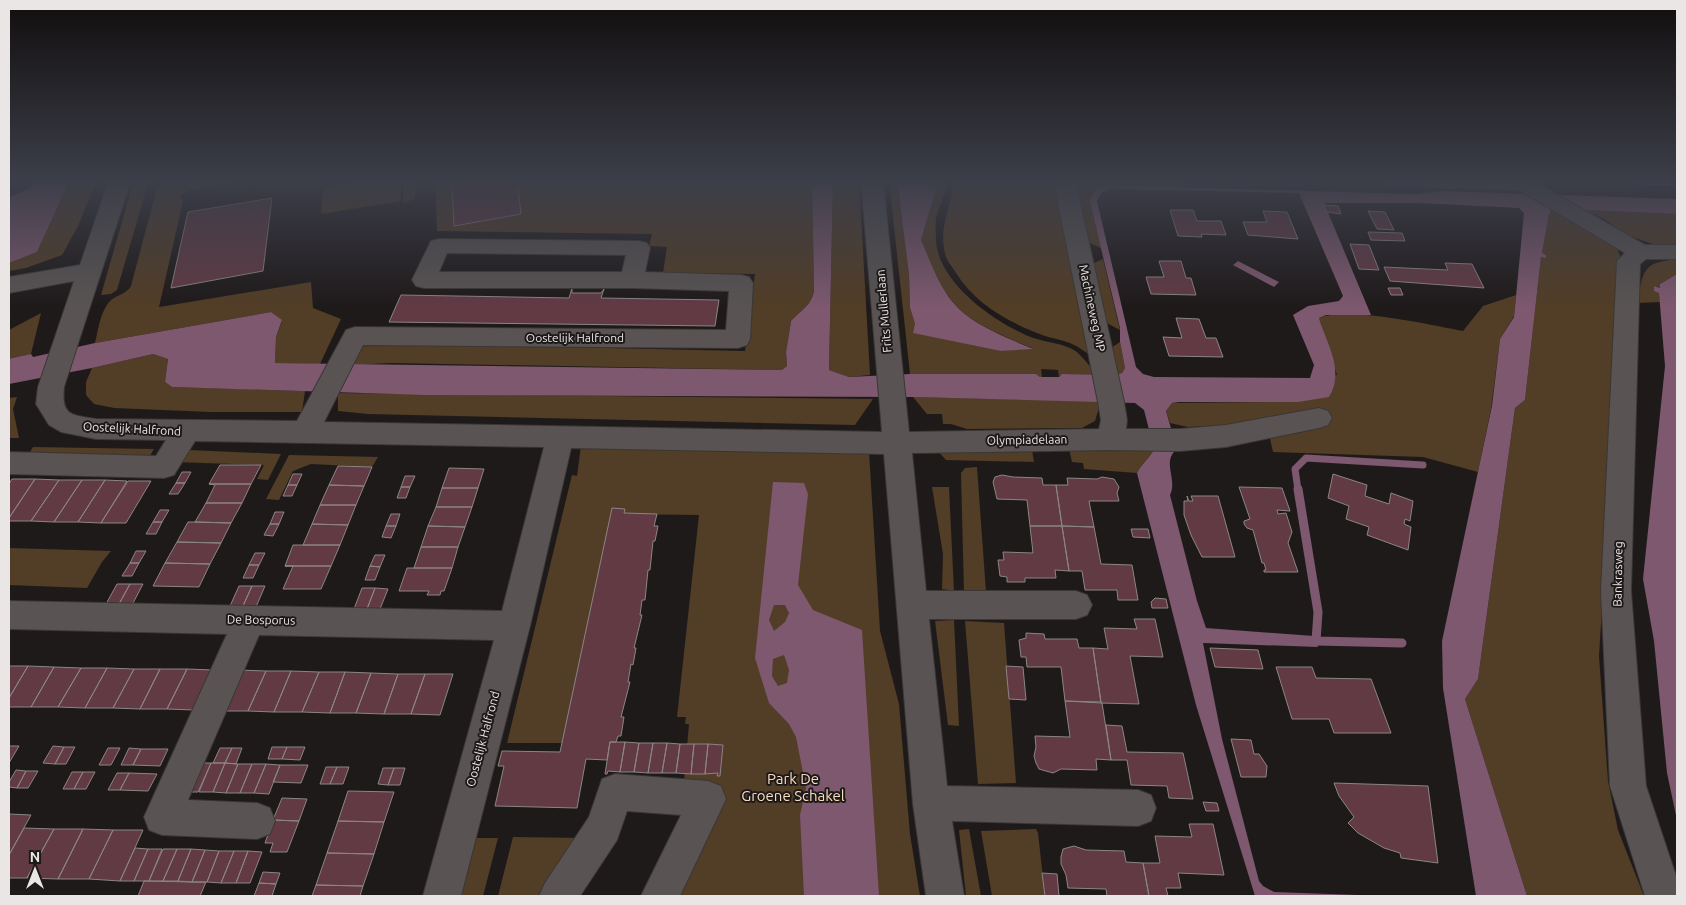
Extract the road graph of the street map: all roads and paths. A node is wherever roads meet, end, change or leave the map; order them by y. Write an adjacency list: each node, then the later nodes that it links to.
1 (106, 222): 7 (street, Oostelijk Halfrond)
2 (876, 222): 15 (street, Frits Mullerlaan)
3 (1073, 222): 14 (street, Machineweg MP)
4 (1590, 222): 5 (street)
5 (1641, 252): 6 (street); 29 (street, Bankrasweg)
6 (1677, 252)
7 (90, 271): 9 (street); 11 (street, Oostelijk Halfrond)
8 (632, 280): 8 (street, Oostelijk Halfrond); 12 (street, Oostelijk Halfrond)
9 (9, 285)
10 (1319, 418): 14 (street, Olympiadelaan)
11 (186, 432): 12 (street, Oostelijk Halfrond); 16 (street)
12 (305, 432): 13 (street, Oostelijk Halfrond)
13 (560, 437): 15 (street, Oostelijk Halfrond); 21 (street, Oostelijk Halfrond)
14 (1110, 439): 15 (street, Olympiadelaan)
15 (896, 443): 17 (street)
16 (9, 463)
17 (912, 605): 18 (street); 22 (street)
18 (1076, 605)
19 (9, 615): 20 (street, De Bosporus)
20 (250, 620): 21 (street, De Bosporus); 24 (street)
21 (514, 626): 25 (street, Oostelijk Halfrond)
22 (931, 804): 23 (street); 28 (street)
23 (1138, 808)
24 (257, 820)
25 (442, 896)
26 (558, 896): 27 (street)
27 (660, 896)
28 (945, 896)
29 (1664, 896)

